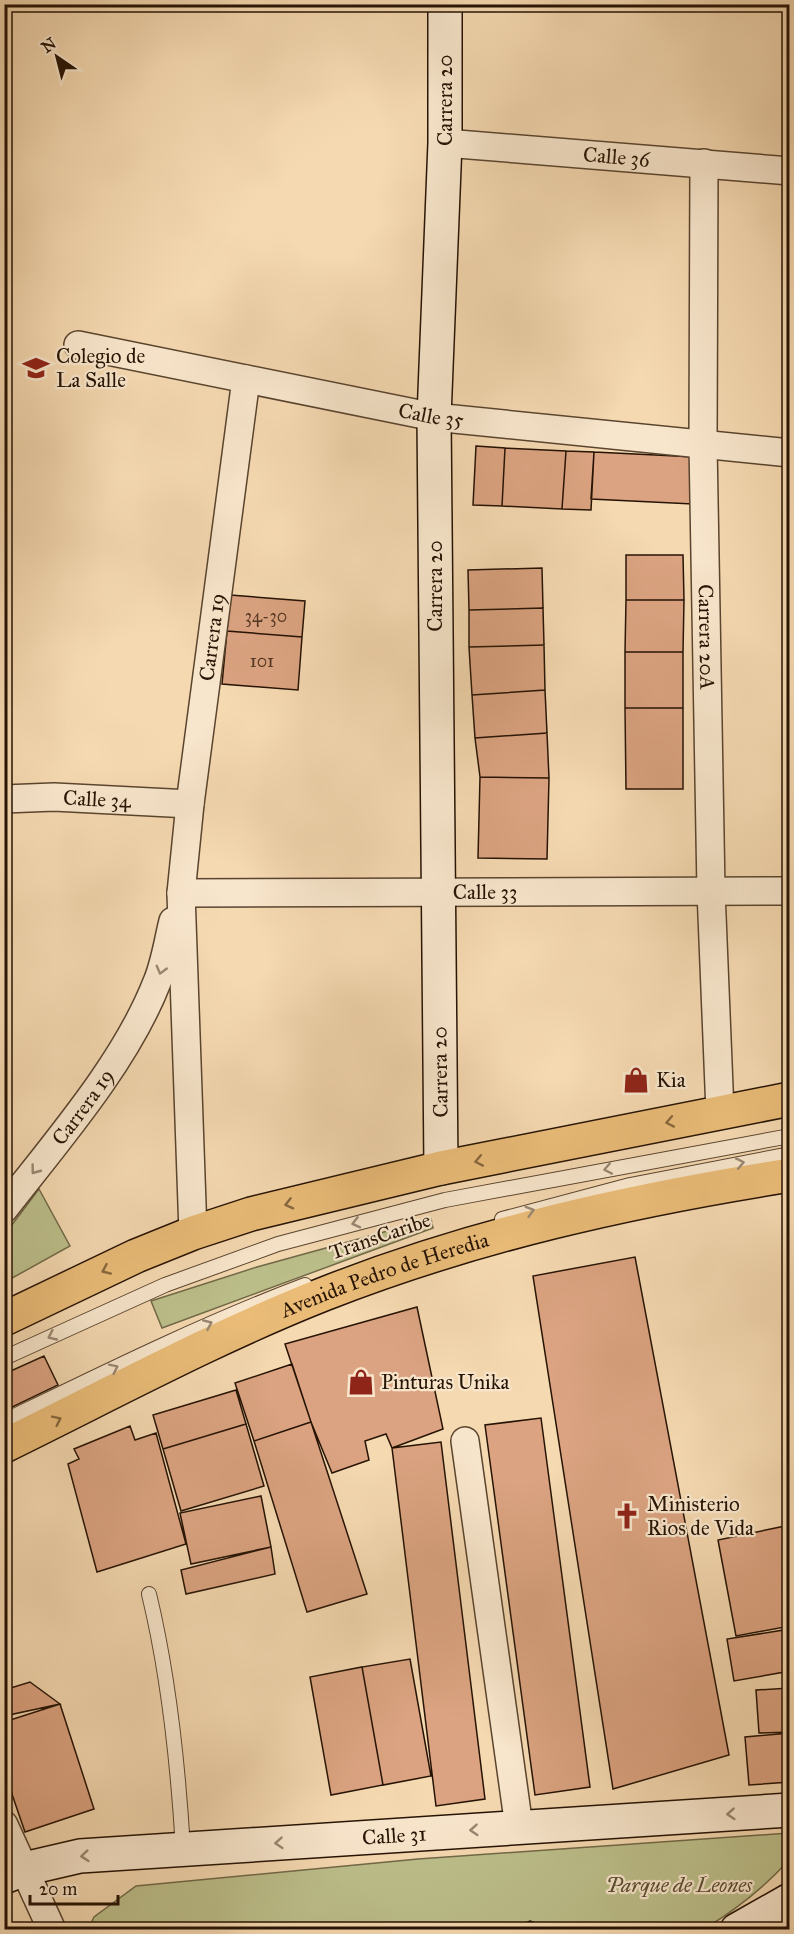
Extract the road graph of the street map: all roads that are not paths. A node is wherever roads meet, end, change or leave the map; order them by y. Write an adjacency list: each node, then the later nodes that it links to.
1 (445, 4): 2 (street, Carrera 20)
2 (445, 143): 3 (street, Calle 36); 7 (street, Carrera 20)
3 (704, 163): 4 (street, Calle 36); 8 (street, Carrera 20A)
4 (789, 171)
5 (78, 345): 6 (street, Calle 35)
6 (246, 380): 7 (street, Calle 35); 11 (street, Carrera 19)
7 (434, 417): 8 (street, Calle 35); 14 (street, Carrera 20)
8 (703, 444): 9 (street, Calle 35); 12 (street, Carrera 20A)
9 (789, 453)
10 (4, 799): 11 (street, Calle 34)
11 (190, 804): 15 (street, Carrera 19)
12 (711, 891): 13 (street, Calle 33); 14 (street, Calle 33); 17 (street, Carrera 20A)
13 (789, 891)
14 (438, 892): 15 (street, Calle 33); 20 (street, Carrera 20)
15 (181, 893): 22 (street, Carrera 19, one-way to 22); 24 (street, Carrera 19)
16 (789, 1099): 17 (highway)
17 (720, 1112): 20 (highway, one-way to 20)
18 (789, 1136): 27 (lane, TransCaribe, one-way to 27)
19 (789, 1154): 23 (lane, one-way to 19)
20 (441, 1168): 24 (highway, one-way to 24)
21 (789, 1175): 30 (highway, Avenida Pedro de Heredia, one-way to 21)
22 (4, 1209)
23 (487, 1223)
24 (193, 1233): 26 (highway, one-way to 26)
25 (316, 1280): 28 (lane, TransCaribe, one-way to 25)
26 (4, 1318)
27 (4, 1358)
28 (4, 1421)
29 (465, 1442): 34 (street)
30 (4, 1446)
31 (149, 1594): 35 (lane)
32 (789, 1810): 34 (street, Calle 31, one-way to 34)
33 (4, 1825): 36 (street)
34 (519, 1827): 35 (street, Calle 31, one-way to 35)
35 (183, 1849): 36 (street, Calle 31, one-way to 36)
36 (14, 1873): 38 (street)
37 (789, 1900): 39 (street)
38 (52, 1929)
39 (737, 1929)

